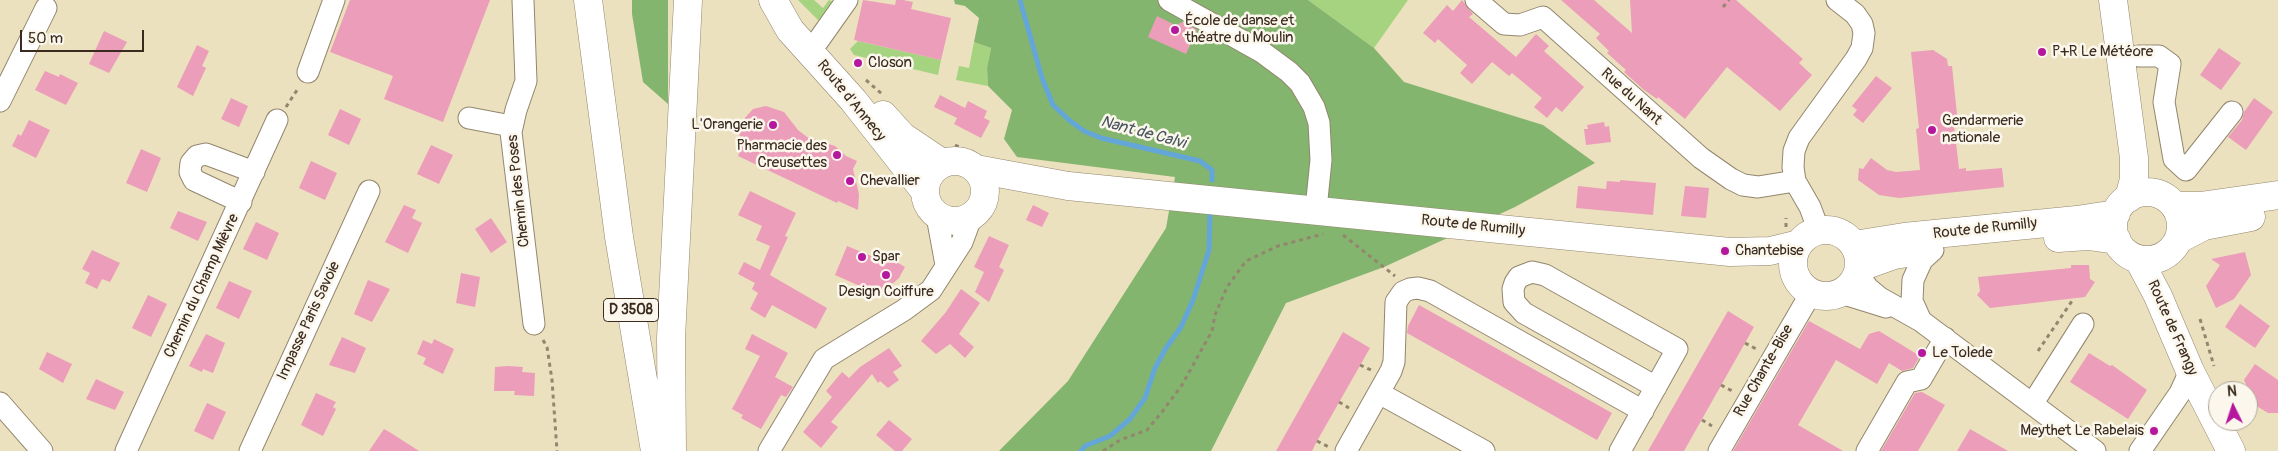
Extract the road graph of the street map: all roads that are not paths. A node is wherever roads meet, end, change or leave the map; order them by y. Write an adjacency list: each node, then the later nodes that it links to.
1 (334, 0): 16 (street)
2 (523, 0): 21 (street, Chemin des Poses)
3 (588, 0): 25 (main road)
4 (600, 0): 25 (main road, D 3508)
5 (688, 0): 62 (main road)
6 (847, 0): 14 (street)
7 (1169, 0): 36 (street)
8 (1476, 0): 26 (street, Rue du Nant)
9 (1837, 0): 26 (street)
10 (2113, 0): 37 (main road)
11 (2131, 0): 15 (main road)
12 (777, 5): 14 (main road, Route d'Annecy); 28 (main road, Route d'Annecy)
13 (46, 8): 17 (street)
14 (818, 41): 22 (main road, Route d'Annecy)
15 (2139, 56): 18 (street); 31 (main road)
16 (308, 72)
17 (0, 102)
18 (2232, 112)
19 (469, 118): 21 (street)
20 (278, 120): 24 (street, Chemin du Champ Mièvre)
21 (511, 126): 47 (street, Chemin des Poses)
22 (942, 163): 23 (main road); 28 (main road)
23 (976, 169): 27 (main road); 33 (main road)
24 (254, 172): 32 (street, Chemin du Champ Mièvre); 32 (street)
25 (612, 180): 61 (main road, D 3508)
26 (1795, 181): 38 (street)
27 (1068, 186): 33 (main road); 36 (main road, Route de Rumilly)
28 (924, 190): 35 (main road)
29 (369, 191): 60 (street, Impasse Paris Savoie)
30 (2278, 195): 31 (main road)
31 (2168, 201): 37 (main road); 39 (main road)
32 (240, 202): 59 (street, Chemin du Champ Mièvre)
33 (978, 208): 35 (main road); 43 (street)
34 (2278, 213): 39 (main road)
35 (938, 216): 43 (street)
36 (1329, 216): 41 (main road, Route de Rumilly)
37 (2120, 217): 40 (main road, Route de Rumilly); 42 (main road); 44 (main road, Route de Rumilly)
38 (1809, 238): 41 (main road, Route de Rumilly); 44 (main road); 45 (main road)
39 (2173, 247): 42 (main road); 50 (main road, Route de Frangy)
40 (1933, 250): 44 (main road, Route de Rumilly); 46 (street, Route de Rumilly)
41 (1730, 252): 45 (main road, Route de Rumilly)
42 (2139, 260): 50 (main road, Route de Frangy)
43 (946, 265): 63 (street)
44 (1853, 270): 45 (main road); 46 (street)
45 (1803, 283): 66 (street, Rue Chante-Bise)
46 (1921, 321): 49 (street)
47 (534, 324)
48 (2083, 324): 54 (street)
49 (1945, 338): 54 (street); 67 (street)
50 (2208, 378): 69 (street); 70 (main road, Route de Frangy)
51 (1383, 386): 55 (street); 57 (street); 64 (street)
52 (1656, 387): 52 (street); 55 (street)
53 (0, 403): 58 (street)
54 (2033, 403): 68 (street)
55 (1643, 411): 65 (street)
56 (2239, 431): 71 (main road)
57 (1477, 449)
58 (42, 451)
59 (126, 451)
60 (250, 451)
61 (655, 451)
62 (672, 451)
63 (769, 451)
64 (1346, 451)
65 (1620, 451)
66 (1719, 451)
67 (1867, 451)
68 (2095, 451)
69 (2140, 451)
70 (2231, 451)
71 (2250, 451)

